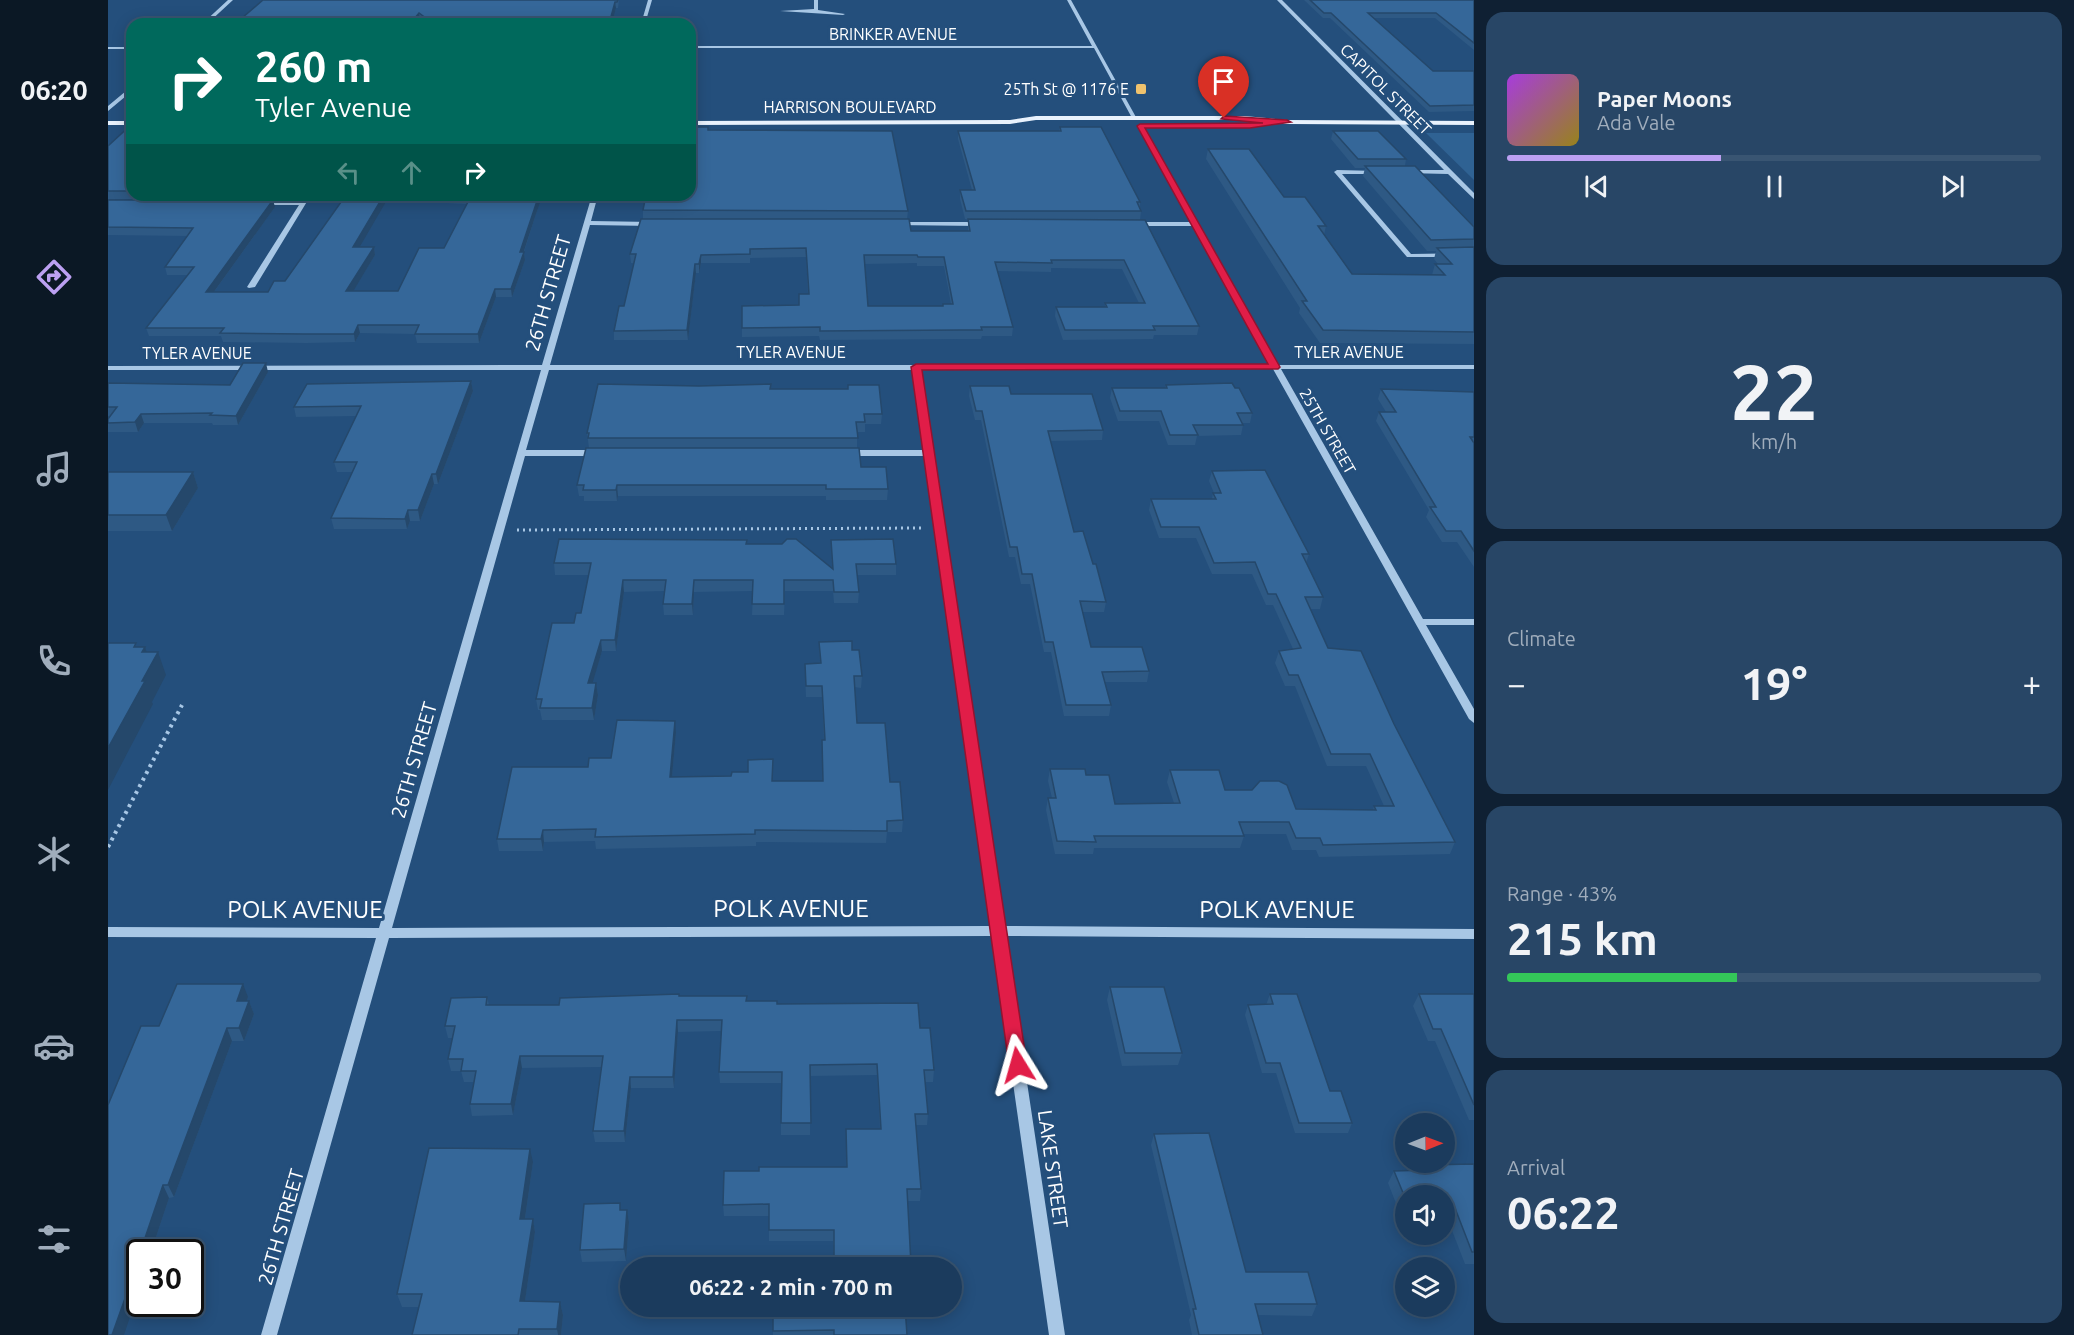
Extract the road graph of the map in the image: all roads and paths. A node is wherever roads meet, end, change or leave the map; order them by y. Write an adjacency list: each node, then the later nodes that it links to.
1 (231, 0): 9 (street)
2 (650, 0): 10 (street)
3 (816, 0): 7 (street)
4 (1069, 0): 12 (street)
5 (1279, 0): 20 (street, CAPITOL STREET)
6 (782, 11): 7 (street)
7 (812, 11): 8 (street)
8 (843, 14)
9 (211, 18)
10 (645, 18)
11 (696, 47): 12 (street, BRINKER AVENUE)
12 (1096, 47): 17 (street)
13 (108, 48): 14 (street)
14 (126, 48)
15 (126, 93): 16 (street)
16 (108, 109)
17 (1135, 118): 18 (main road, HARRISON BOULEVARD); 19 (main road, HARRISON BOULEVARD)
18 (1010, 122): 23 (main road, HARRISON BOULEVARD); 25 (main road, HARRISON BOULEVARD)
19 (1287, 122): 20 (main road, HARRISON BOULEVARD); 25 (main road, HARRISON BOULEVARD)
20 (1400, 122): 24 (main road, HARRISON BOULEVARD); 26 (street, CAPITOL STREET)
21 (108, 123): 22 (main road)
22 (126, 123)
23 (696, 123)
24 (1474, 123)
25 (1140, 126): 38 (street, 25TH STREET)
26 (1449, 171): 28 (street); 29 (street, CAPITOL STREET)
27 (1380, 172): 39 (street)
28 (1402, 172)
29 (1474, 197)
30 (593, 201): 33 (street, 26TH STREET)
31 (257, 203): 32 (street)
32 (303, 203): 40 (street)
33 (586, 224): 34 (street); 41 (street, 26TH STREET)
34 (658, 224)
35 (885, 224): 36 (street)
36 (993, 224)
37 (1125, 224): 38 (street)
38 (1196, 224): 43 (street, 25TH STREET)
39 (1474, 255)
40 (251, 287)
41 (545, 367): 42 (street, TYLER AVENUE); 45 (street, TYLER AVENUE); 46 (street, 26TH STREET)
42 (916, 367): 43 (street, TYLER AVENUE); 49 (street, LAKE STREET)
43 (1275, 367): 44 (street, TYLER AVENUE); 52 (street, 25TH STREET)
44 (1474, 367)
45 (108, 368)
46 (521, 453): 47 (street); 51 (street, 26TH STREET)
47 (605, 453)
48 (833, 453): 49 (street)
49 (929, 453): 50 (street, LAKE STREET)
50 (940, 527): 51 (path); 57 (street, LAKE STREET)
51 (499, 530): 59 (street, 26TH STREET)
52 (1419, 622): 53 (street); 55 (street, 25TH STREET)
53 (1474, 622)
54 (182, 705): 56 (path)
55 (1474, 719)
56 (108, 847)
57 (998, 931): 59 (street, POLK AVENUE); 60 (street, POLK AVENUE); 62 (street, LAKE STREET)
58 (108, 932): 59 (street, POLK AVENUE)
59 (383, 933): 61 (street, 26TH STREET)
60 (1474, 934)
61 (269, 1335)
62 (1057, 1335)

